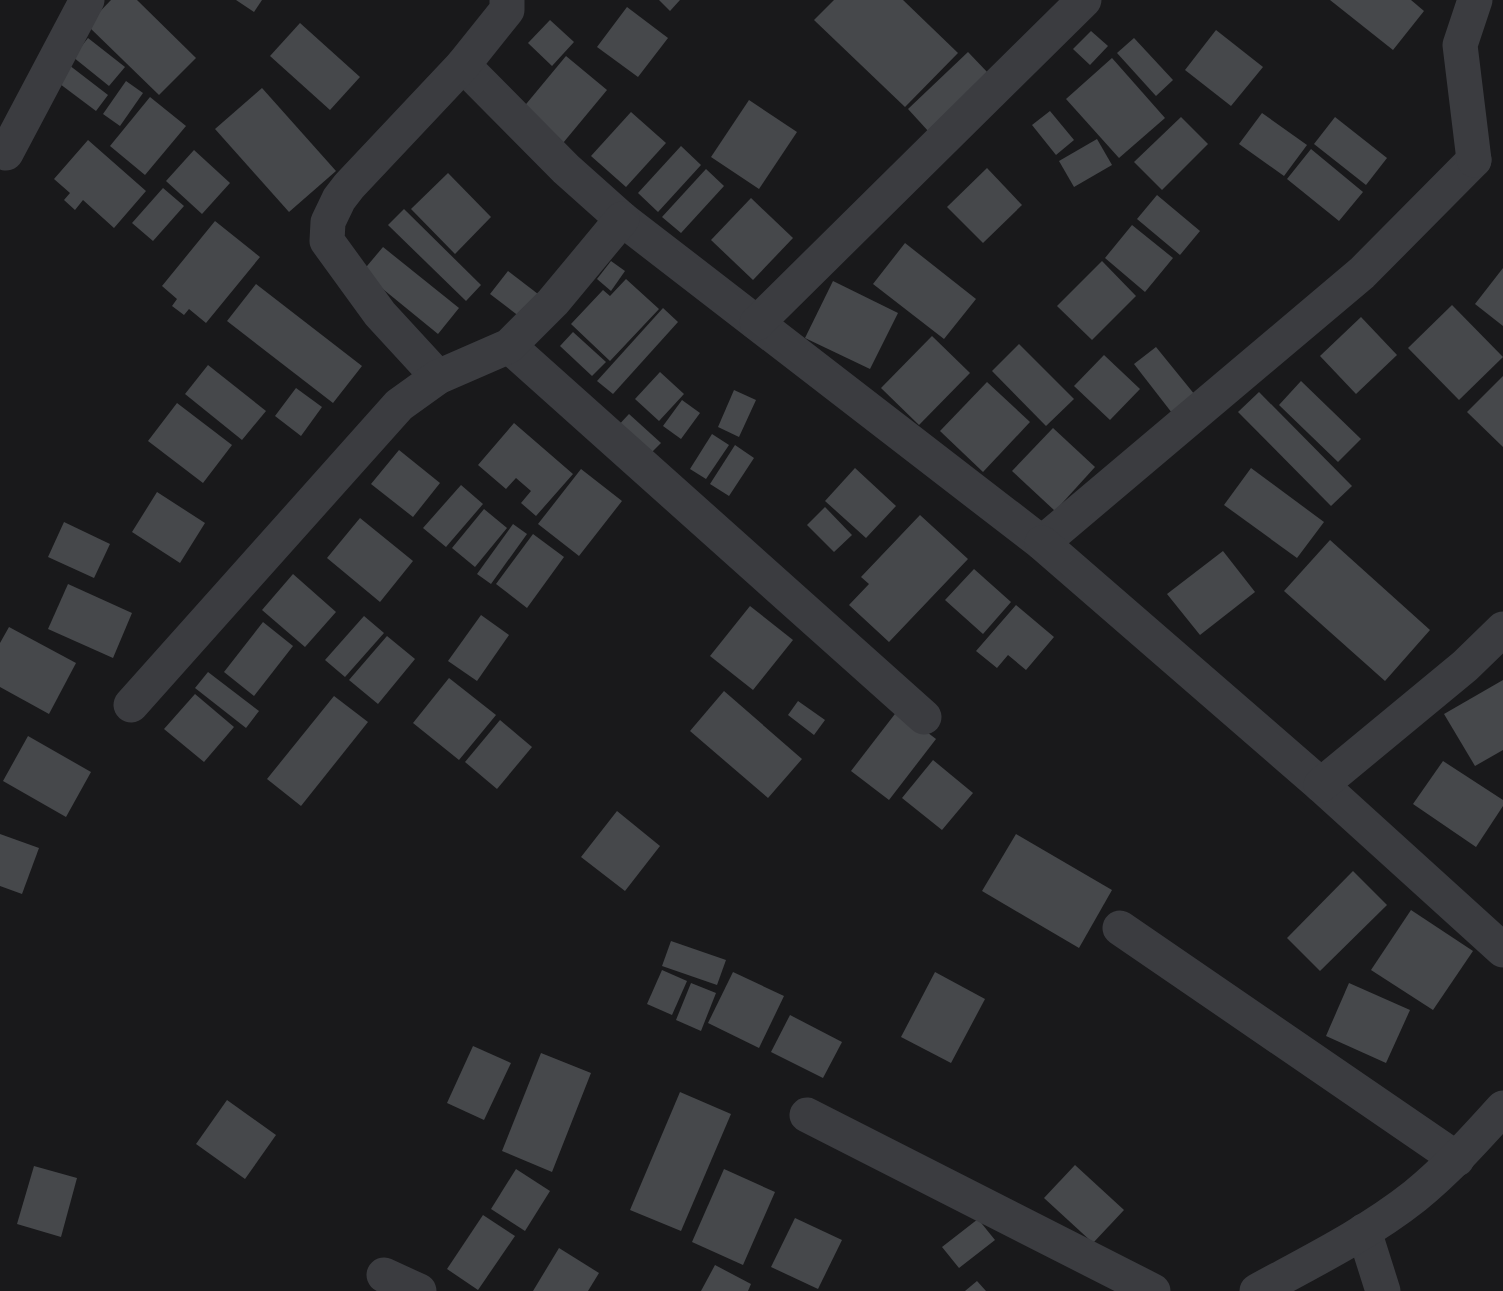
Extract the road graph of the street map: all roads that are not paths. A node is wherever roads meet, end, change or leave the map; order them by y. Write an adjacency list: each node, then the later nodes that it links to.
1 (87, 0): 6 (street)
2 (1084, 0): 9 (street)
3 (1475, 0): 7 (street)
4 (515, 3): 5 (street)
5 (463, 65): 8 (street); 11 (street)
6 (6, 153)
7 (1488, 166): 12 (street)
8 (622, 219): 9 (street); 10 (street)
9 (757, 323): 12 (street)
10 (509, 346): 11 (street); 15 (street)
11 (438, 377): 14 (street)
12 (1042, 543): 16 (street)
13 (1503, 629): 16 (street)
14 (131, 705)
15 (924, 717)
16 (1321, 785): 18 (street)
17 (1120, 928): 21 (street)
18 (1503, 950)
19 (1503, 1108): 21 (street)
20 (807, 1115): 25 (street)
21 (1457, 1160): 22 (street)
22 (1364, 1231): 26 (street); 27 (street)
23 (384, 1275): 24 (street)
24 (419, 1291)
25 (1153, 1291)
26 (1257, 1291)
27 (1383, 1291)

